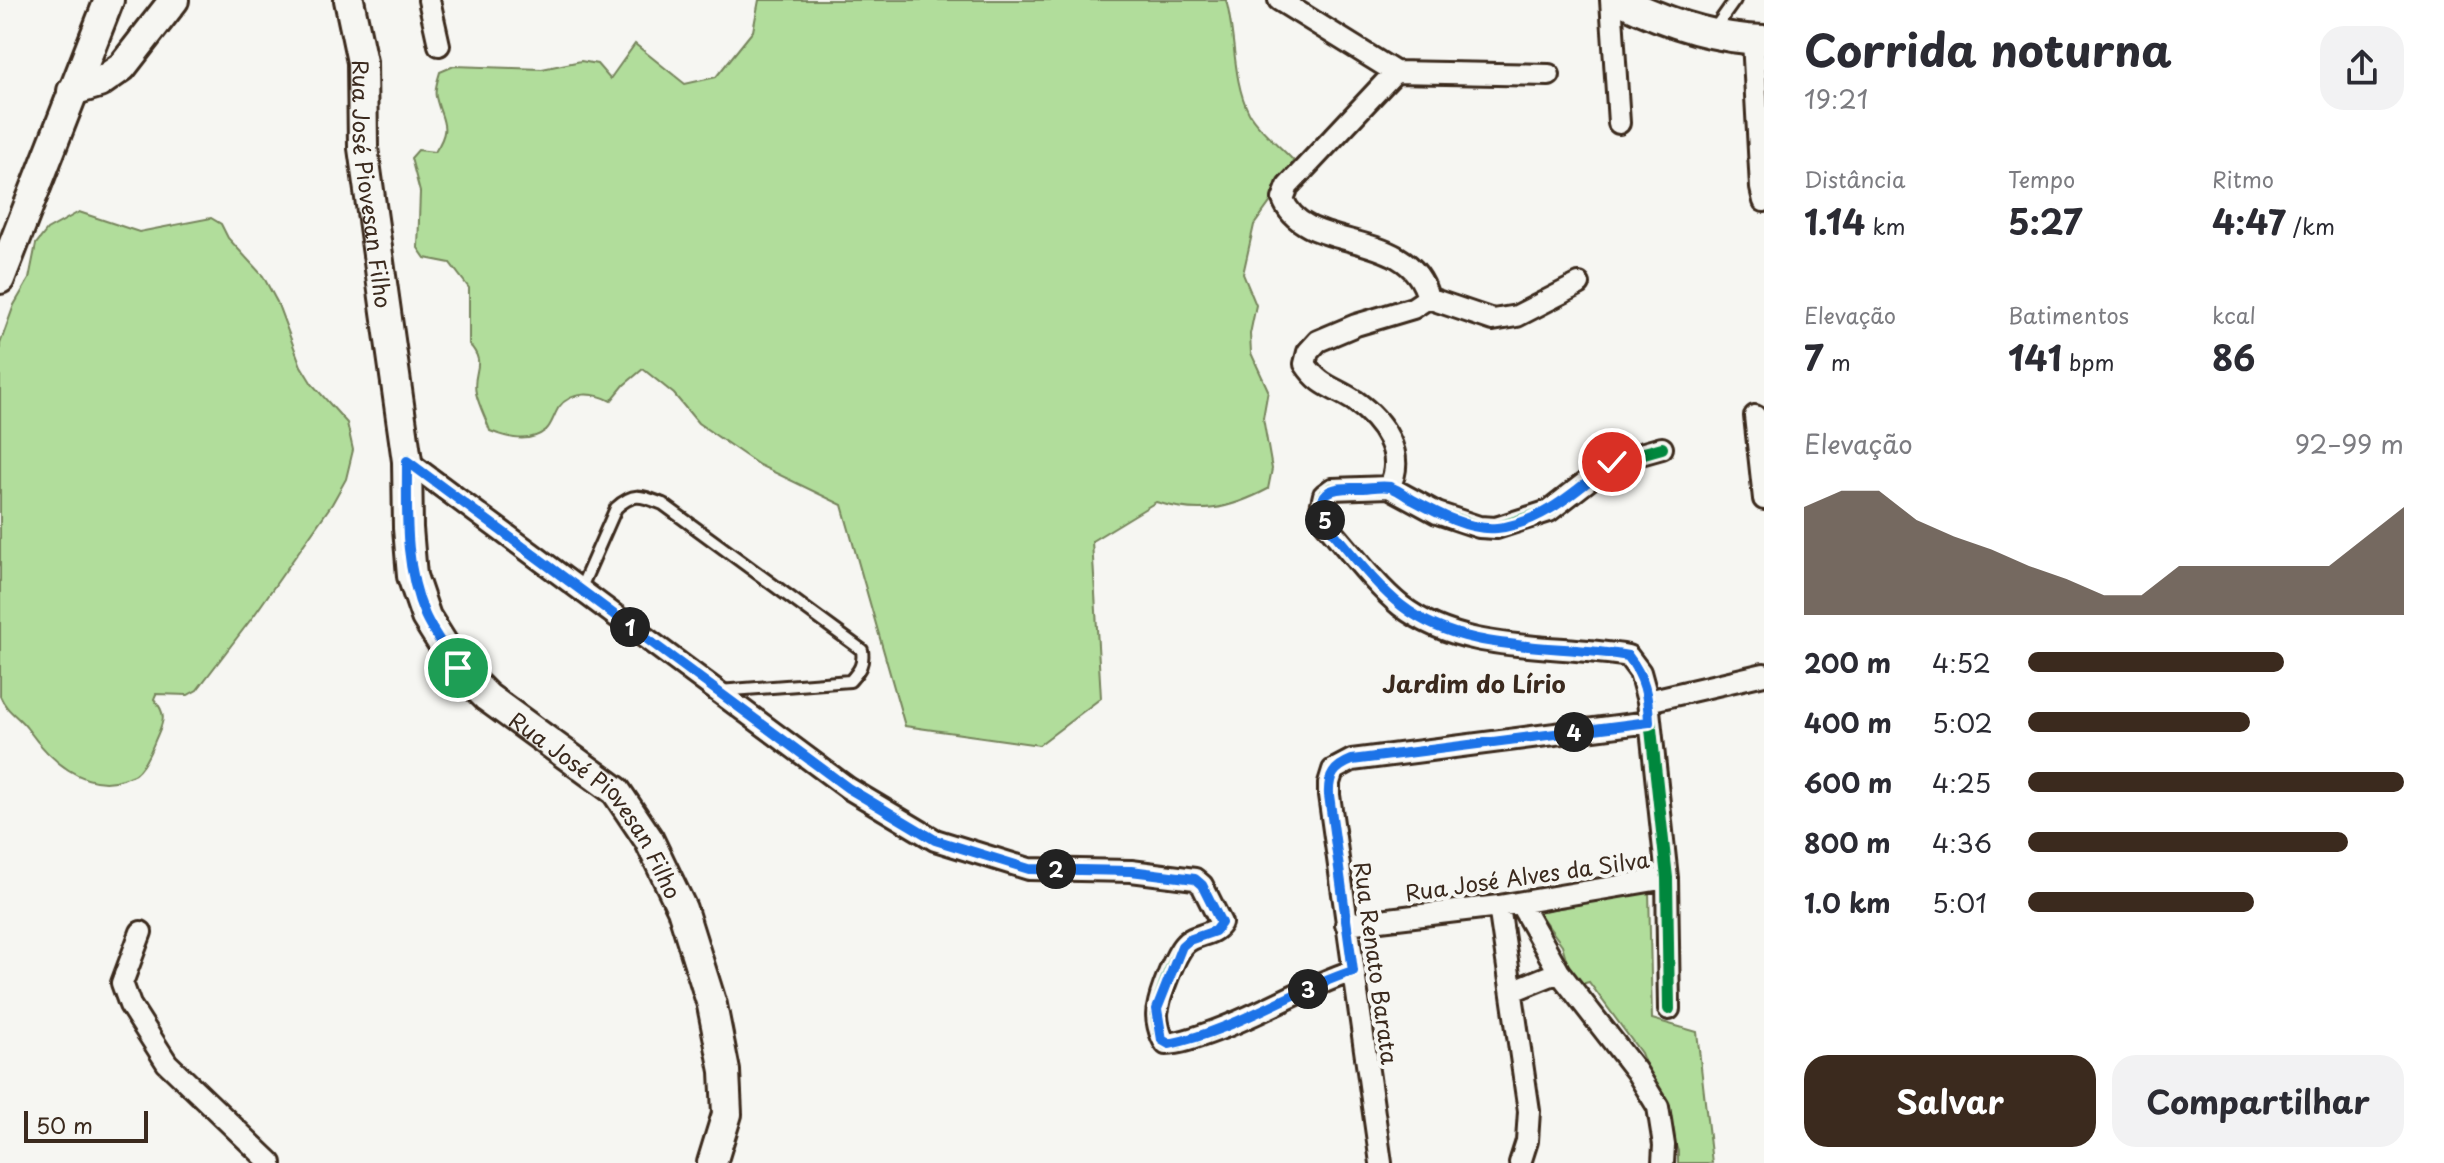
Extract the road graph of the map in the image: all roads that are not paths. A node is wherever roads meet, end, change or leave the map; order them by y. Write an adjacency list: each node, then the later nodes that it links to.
1 (109, 0): 14 (street)
2 (174, 0): 14 (street)
3 (349, 0): 23 (street, Rua José Piovesan Filho)
4 (429, 0): 11 (street)
5 (1279, 0): 12 (street)
6 (1611, 0): 15 (street)
7 (1620, 0): 9 (street)
8 (1735, 0): 9 (lane)
9 (1711, 33): 10 (street)
10 (1759, 40): 16 (street)
11 (439, 45)
12 (1395, 72): 13 (street); 20 (street)
13 (1549, 75)
14 (72, 91): 18 (street)
15 (1619, 123)
16 (1762, 154): 17 (street)
17 (1763, 194)
18 (2, 267)
19 (1579, 284): 20 (street)
20 (1428, 298): 24 (street)
21 (1755, 416): 25 (street)
22 (1662, 448): 24 (street)
23 (407, 461): 26 (street); 39 (street, Rua José Piovesan Filho)
24 (1389, 487): 29 (street)
25 (1764, 499)
26 (580, 590): 28 (street); 28 (lane)
27 (1764, 674): 29 (street)
28 (717, 691): 34 (street)
29 (1649, 712): 30 (street); 32 (street, Rua Renato Barata)
30 (1667, 878): 31 (street, Rua José Alves da Silva); 37 (street)
31 (1509, 905): 32 (street, Rua José Alves da Silva); 35 (street); 36 (street)
32 (1346, 924): 34 (street, Rua Renato Barata)
33 (141, 932): 38 (street)
34 (1353, 971): 40 (street, Rua Renato Barata)
35 (1559, 972): 36 (street); 42 (street)
36 (1512, 991): 41 (street)
37 (1669, 1009)
38 (271, 1163)
39 (712, 1163)
40 (1381, 1163)
41 (1520, 1163)
42 (1663, 1163)

